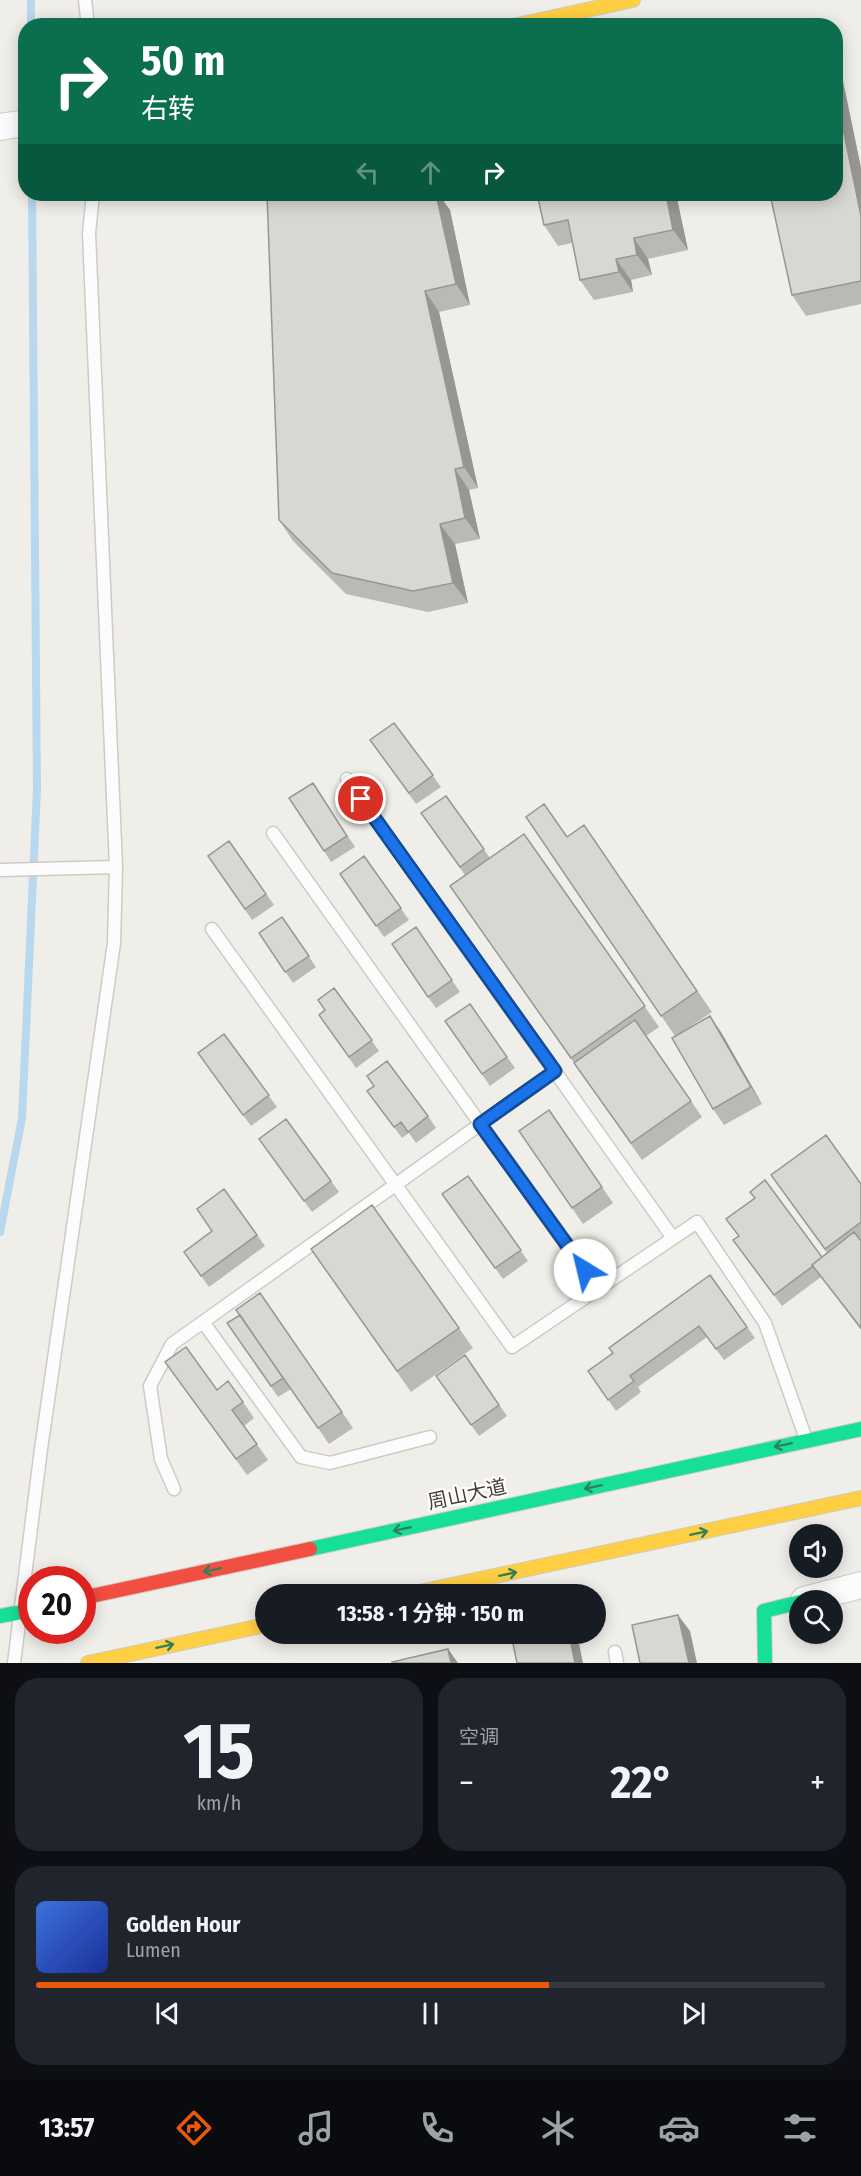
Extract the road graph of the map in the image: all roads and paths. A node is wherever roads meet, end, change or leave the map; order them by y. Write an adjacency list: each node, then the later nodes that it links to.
1 (85, 0): 3 (lane)
2 (633, 0): 4 (main road)
3 (87, 18)
4 (550, 18)
5 (18, 124): 6 (street)
6 (0, 127)
7 (92, 201): 10 (lane)
8 (347, 779): 13 (lane)
9 (273, 833): 14 (lane)
10 (116, 867): 11 (lane); 29 (lane)
11 (0, 870)
12 (212, 929): 15 (lane)
13 (555, 1071): 14 (lane); 16 (lane)
14 (480, 1124): 15 (lane); 17 (lane)
15 (395, 1185): 17 (lane); 18 (lane)
16 (673, 1238): 17 (lane); 21 (lane)
17 (598, 1289)
18 (203, 1322): 20 (lane); 22 (lane)
19 (861, 1430): 21 (main road, 周山大道)
20 (430, 1437)
21 (806, 1440): 27 (main road, 周山大道, one-way to 27)
22 (174, 1489)
23 (861, 1498): 24 (main road, one-way to 23)
24 (457, 1584)
25 (861, 1585): 26 (street)
26 (842, 1590)
27 (96, 1595)
28 (789, 1605): 33 (main road)
29 (16, 1613): 31 (lane)
30 (255, 1627): 32 (main road, one-way to 30)
31 (14, 1663)
32 (88, 1663)
33 (765, 1663)

